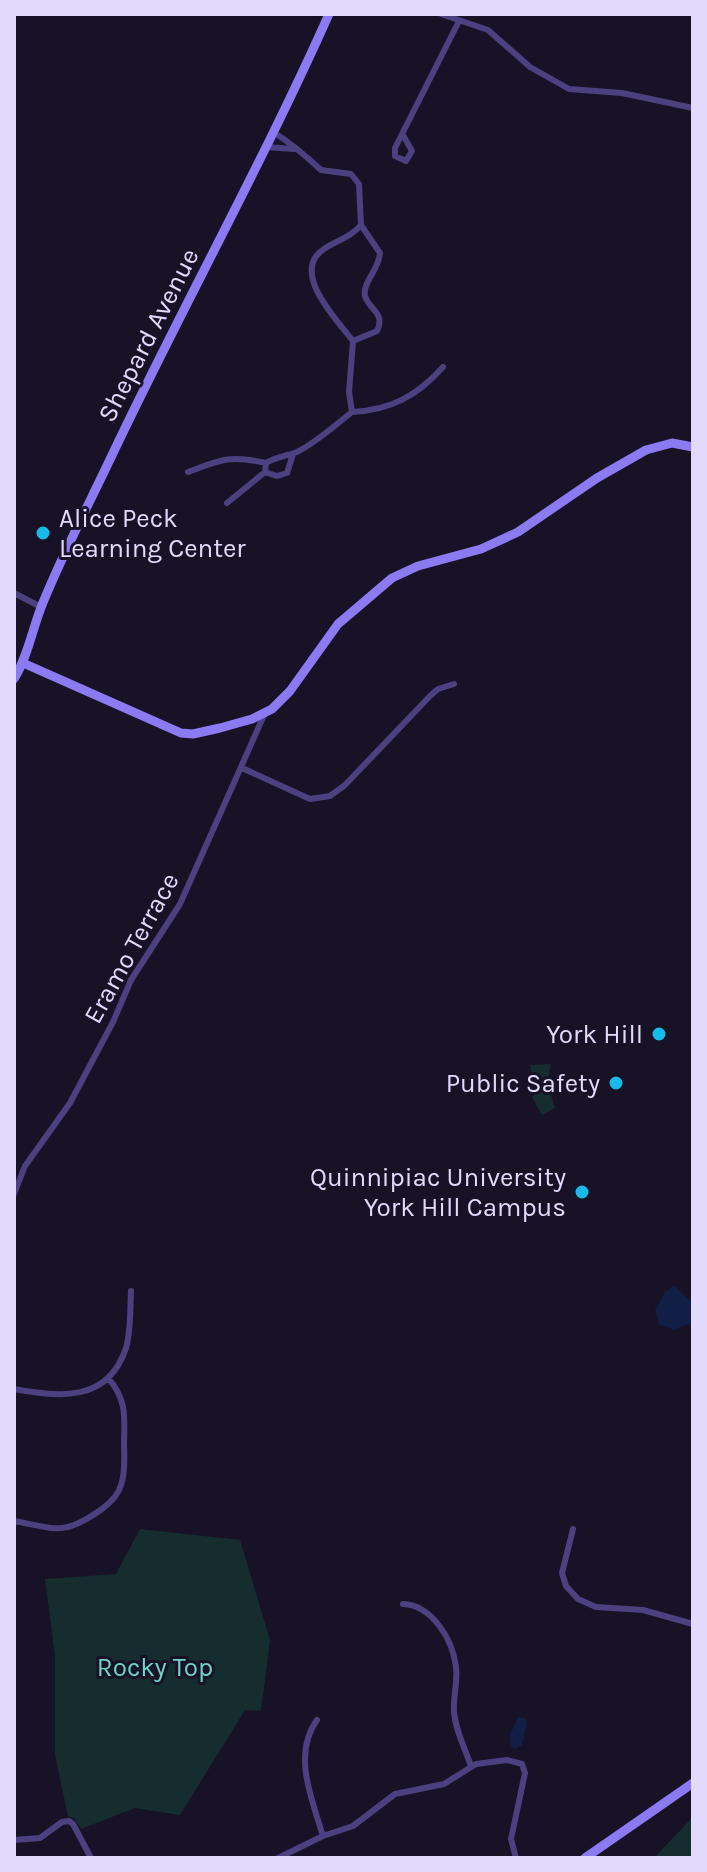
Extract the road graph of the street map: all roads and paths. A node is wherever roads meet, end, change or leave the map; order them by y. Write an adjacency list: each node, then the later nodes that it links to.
1 (329, 14): 5 (main road, Shepard Avenue)
2 (441, 14): 3 (street)
3 (459, 21): 4 (street); 6 (street)
4 (693, 108)
5 (273, 132): 7 (main road, Shepard Avenue); 8 (street)
6 (403, 135)
7 (266, 147): 8 (street); 20 (main road, Shepard Avenue)
8 (294, 149): 9 (street)
9 (361, 225): 10 (street); 10 (street)
10 (353, 341): 12 (street)
11 (443, 367): 12 (street)
12 (352, 412): 14 (street)
13 (693, 447): 24 (main road)
14 (293, 454): 15 (street); 17 (street)
15 (266, 463): 16 (street); 17 (street)
16 (188, 472)
17 (265, 472): 18 (street)
18 (227, 503)
19 (14, 593): 20 (street)
20 (41, 607): 21 (main road, Shepard Avenue)
21 (23, 663): 22 (main road, Shepard Avenue); 24 (main road)
22 (14, 679)
23 (454, 684): 25 (street)
24 (265, 713): 25 (street, Eramo Terrace)
25 (242, 768): 26 (street, Eramo Terrace)
26 (14, 1194)
27 (131, 1291): 28 (street)
28 (108, 1378): 29 (street); 30 (street)
29 (14, 1389)
30 (14, 1521)
31 (573, 1529): 33 (street)
32 (403, 1604): 35 (street)
33 (693, 1624)
34 (317, 1720): 37 (street)
35 (471, 1766): 37 (street); 41 (street)
36 (693, 1783): 42 (main road)
37 (323, 1836): 40 (street)
38 (14, 1840): 39 (street)
39 (91, 1858)
40 (278, 1858)
41 (516, 1858)
42 (585, 1858)

